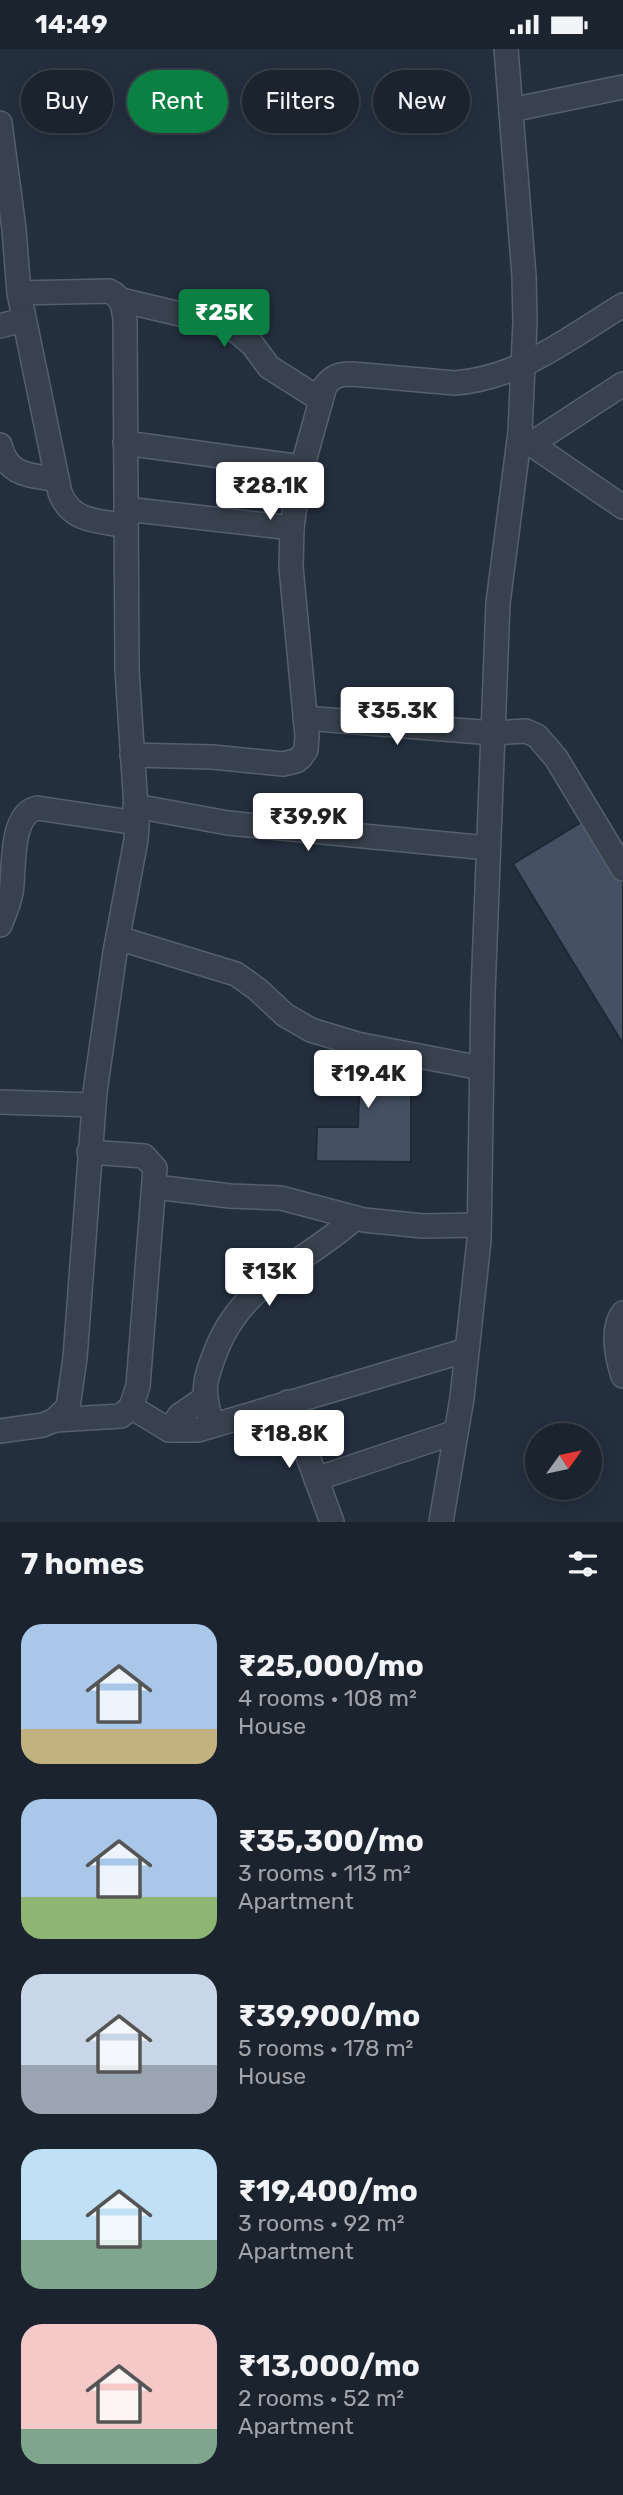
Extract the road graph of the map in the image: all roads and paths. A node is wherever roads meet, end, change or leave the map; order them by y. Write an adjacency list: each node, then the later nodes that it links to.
1 (506, 49): 3 (street)
2 (623, 87): 3 (street)
3 (511, 110): 11 (street)
4 (0, 123): 5 (street)
5 (7, 247): 6 (street)
6 (19, 293): 7 (street); 9 (street)
7 (121, 300): 13 (street); 15 (street)
8 (623, 305): 11 (street)
9 (23, 320): 10 (street); 18 (street)
10 (0, 326)
11 (523, 367): 13 (street); 14 (street)
12 (623, 384): 14 (street)
13 (321, 400): 17 (street)
14 (526, 438): 19 (street); 23 (street)
15 (125, 443): 17 (street); 20 (street)
16 (0, 445): 18 (street)
17 (302, 467): 21 (street)
18 (57, 480): 20 (street)
19 (623, 507)
20 (126, 518): 21 (street); 24 (street)
21 (292, 528): 22 (street)
22 (305, 718): 23 (street); 24 (street)
23 (493, 733): 26 (street); 27 (street)
24 (132, 755): 25 (street)
25 (136, 814): 26 (street); 28 (street); 29 (street)
26 (488, 848): 30 (street)
27 (623, 869)
28 (0, 925)
29 (118, 939): 30 (street); 32 (street)
30 (481, 1068): 36 (street)
31 (0, 1102): 32 (street)
32 (94, 1105): 33 (street)
33 (89, 1152): 34 (street); 43 (street)
34 (155, 1187): 35 (street); 42 (street)
35 (355, 1218): 36 (street); 40 (street)
36 (479, 1225): 38 (street)
37 (623, 1313): 39 (street)
38 (467, 1350): 41 (street); 47 (street)
39 (623, 1376)
40 (205, 1398): 44 (street); 45 (street)
41 (288, 1402): 44 (street); 48 (street)
42 (131, 1407): 43 (street); 45 (street)
43 (55, 1420): 46 (street)
44 (212, 1425): 45 (street)
45 (169, 1430)
46 (0, 1431)
47 (456, 1432): 48 (street); 50 (street)
48 (316, 1479): 49 (street)
49 (332, 1522)
50 (441, 1522)

